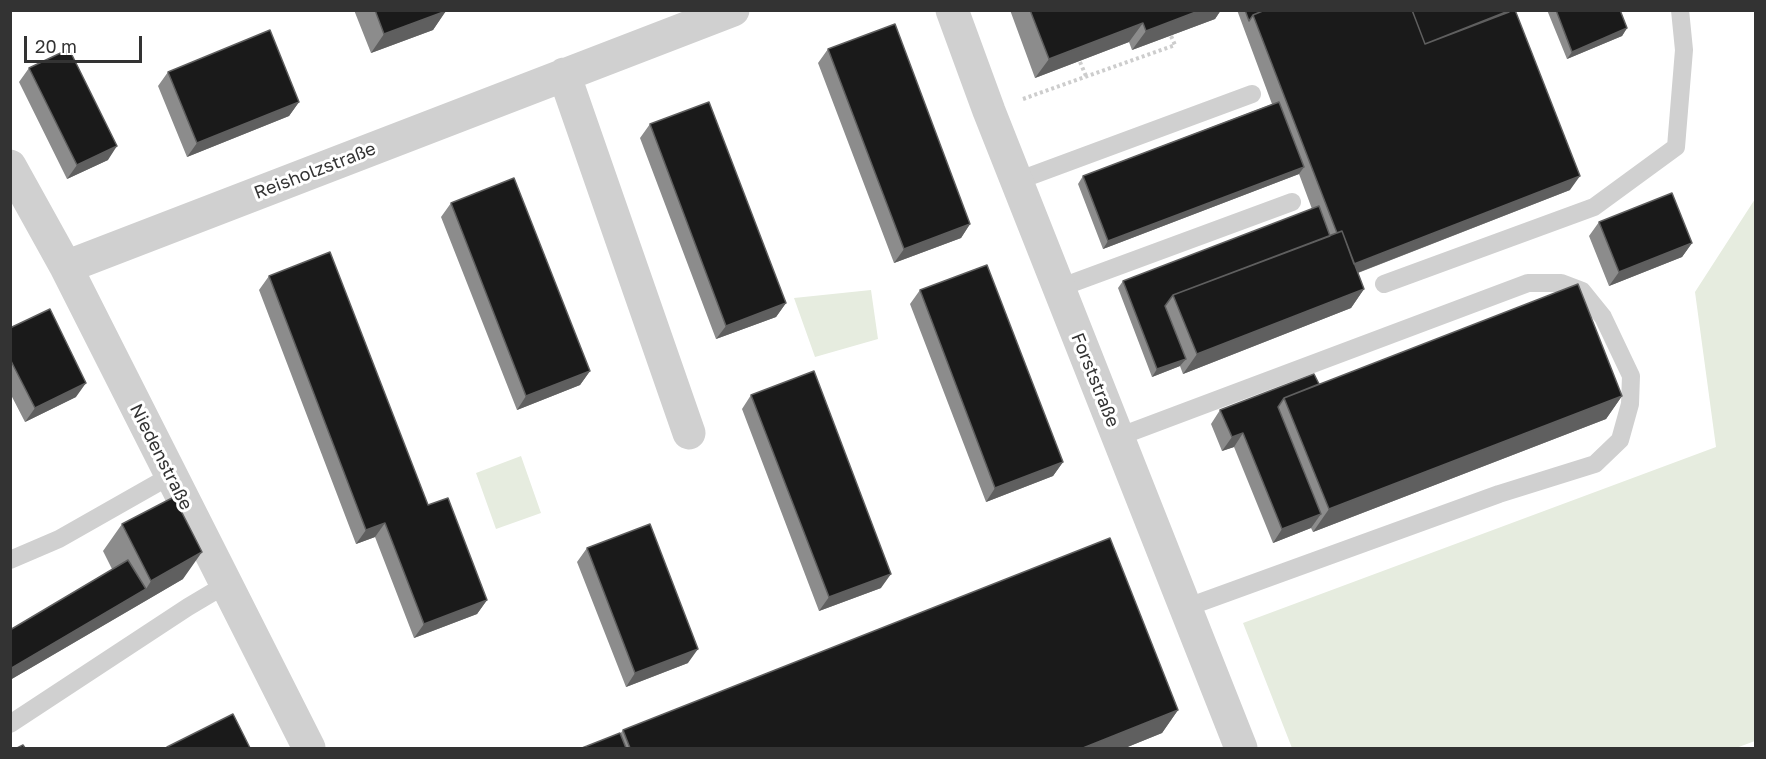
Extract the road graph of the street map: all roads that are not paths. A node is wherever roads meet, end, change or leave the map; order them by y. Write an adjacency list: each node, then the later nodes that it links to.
1 (733, 10): 4 (street, Reisholzstraße)
2 (952, 10): 7 (street, Forststraße)
3 (1680, 10): 10 (lane)
4 (564, 74): 9 (street, Reisholzstraße); 12 (street)
5 (1252, 94): 7 (lane)
6 (10, 166): 9 (street, Niedenstraße)
7 (1017, 181): 11 (street, Forststraße)
8 (1292, 202): 11 (lane)
9 (66, 267): 14 (street, Niedenstraße)
10 (1384, 284)
11 (1059, 288): 13 (street, Forststraße)
12 (689, 433)
13 (1118, 437): 17 (street, Forststraße); 17 (lane)
14 (170, 476): 15 (lane); 16 (street, Niedenstraße)
15 (10, 560)
16 (225, 585): 18 (lane); 19 (street, Niedenstraße)
17 (1185, 608): 20 (street, Forststraße)
18 (10, 724)
19 (309, 748)
20 (1240, 748)

